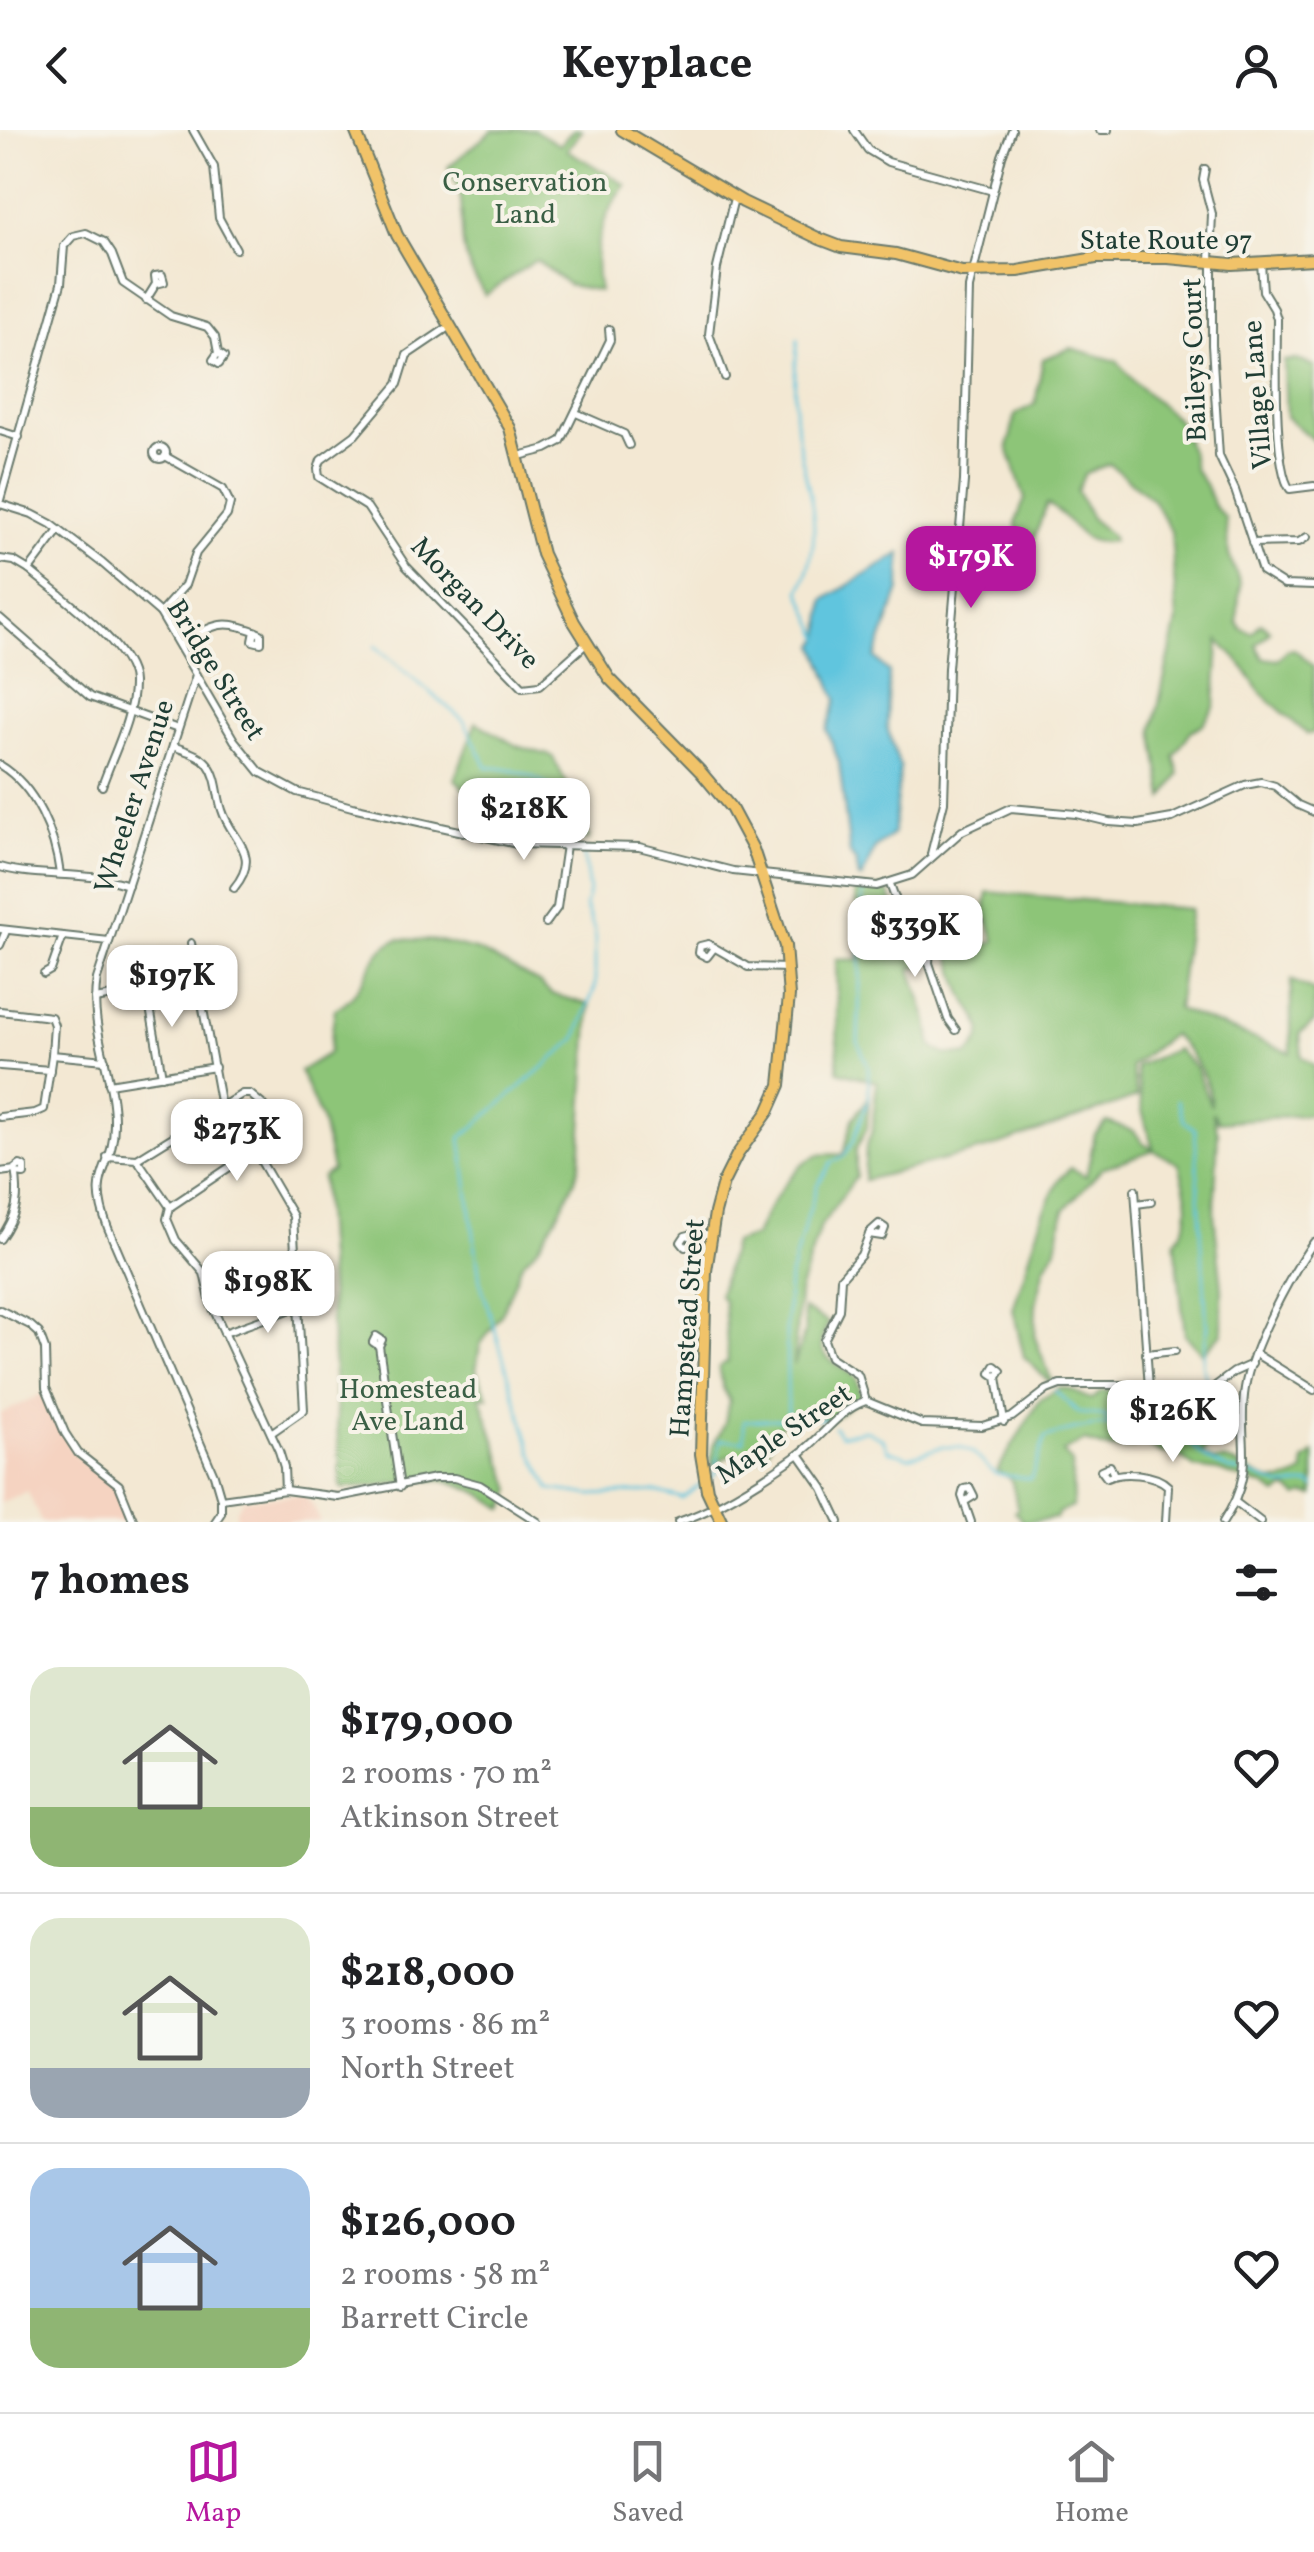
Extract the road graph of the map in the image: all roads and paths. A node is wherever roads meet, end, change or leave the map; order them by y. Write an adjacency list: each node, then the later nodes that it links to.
1 (192, 130): 11 (street)
2 (355, 130): 18 (main road, Hampstead Street)
3 (622, 130): 10 (main road, State Route 97)
4 (854, 130): 9 (street)
5 (1012, 130): 9 (street)
6 (1100, 130): 7 (street)
7 (1108, 130)
8 (1205, 169): 13 (street, Baileys Court)
9 (994, 192): 15 (street)
10 (735, 197): 15 (main road, State Route 97); 21 (street)
11 (236, 249)
12 (1314, 258): 14 (main road, State Route 97)
13 (1211, 262): 14 (main road, State Route 97); 15 (main road, State Route 97); 32 (street, Baileys Court)
14 (1261, 263): 28 (street, Village Lane)
15 (974, 274): 49 (street)
16 (156, 284): 17 (street)
17 (146, 300): 20 (street); 24 (street)
18 (450, 326): 27 (main road, Hampstead Street); 39 (street, Morgan Drive)
19 (609, 329): 22 (street)
20 (218, 353)
21 (725, 377)
22 (576, 413): 25 (street); 27 (street)
23 (0, 431): 24 (street)
24 (20, 437): 29 (street)
25 (628, 445)
26 (166, 456): 36 (street)
27 (519, 456): 39 (main road, Hampstead Street)
28 (1314, 486)
29 (0, 502): 30 (street, Bridge Street)
30 (59, 530): 34 (street); 36 (street, Bridge Street)
31 (1307, 537): 32 (street)
32 (1252, 543): 35 (street, Baileys Court)
33 (0, 559): 34 (street)
34 (30, 570): 42 (street)
35 (1314, 586)
36 (160, 613): 40 (street, Bridge Street)
37 (0, 618): 42 (street)
38 (254, 631): 40 (street)
39 (587, 643): 52 (main road, Hampstead Street)
40 (180, 645): 41 (street, Bridge Street)
41 (196, 674): 43 (street, Wheeler Avenue); 48 (street, Bridge Street)
42 (128, 712): 43 (street); 46 (street)
43 (178, 730): 44 (street, Wheeler Avenue)
44 (173, 746): 53 (street, Wheeler Avenue); 55 (street)
45 (0, 765): 51 (street)
46 (102, 786)
47 (1314, 812): 49 (street)
48 (566, 845): 52 (street, Bridge Street); 58 (street)
49 (931, 856): 54 (street)
50 (0, 867): 51 (street)
51 (60, 874): 53 (street)
52 (761, 874): 54 (street, Bridge Street); 65 (main road, Hampstead Street)
53 (128, 884): 61 (street, Wheeler Avenue)
54 (890, 884): 56 (street)
55 (234, 888)
56 (932, 915): 57 (street); 71 (street)
57 (979, 920)
58 (546, 923)
59 (3, 930): 60 (street); 63 (street)
60 (63, 936): 61 (street); 66 (street)
61 (109, 942): 69 (street, Wheeler Avenue)
62 (192, 943): 67 (street)
63 (0, 945)
64 (714, 948): 65 (street)
65 (788, 968): 89 (main road, Hampstead Street)
66 (44, 974)
67 (201, 982): 68 (street); 75 (street)
68 (148, 990): 69 (street); 77 (street)
69 (95, 1000): 73 (street, Wheeler Avenue)
70 (0, 1011): 72 (street)
71 (956, 1030)
72 (52, 1055): 73 (street); 76 (street)
73 (104, 1060): 78 (street, Wheeler Avenue)
74 (0, 1066): 76 (street)
75 (215, 1066): 77 (street); 79 (street)
76 (50, 1070): 80 (street)
77 (162, 1076): 78 (street)
78 (109, 1084): 82 (street, Wheeler Avenue)
79 (222, 1107): 81 (street); 83 (street)
80 (0, 1117)
81 (255, 1151): 87 (street); 94 (street)
82 (107, 1157): 83 (street); 110 (street, Wheeler Avenue)
83 (137, 1159): 87 (street)
84 (0, 1172): 92 (street)
85 (1135, 1190): 88 (street)
86 (1151, 1202): 88 (street)
87 (170, 1207): 96 (street)
88 (1137, 1208): 99 (street)
89 (712, 1234): 91 (street); 117 (main road, Hampstead Street)
90 (868, 1234): 105 (street)
91 (691, 1235)
92 (0, 1239)
93 (1314, 1242): 100 (street)
94 (300, 1306): 96 (street); 107 (street)
95 (0, 1310): 118 (street)
96 (224, 1332): 107 (street)
97 (378, 1346): 111 (street)
98 (1175, 1352): 99 (street)
99 (1146, 1354): 103 (street)
100 (1256, 1354): 101 (street); 104 (street)
101 (1252, 1364): 103 (street); 116 (street)
102 (997, 1377): 106 (street)
103 (1148, 1388): 106 (street)
104 (1314, 1390)
105 (866, 1401): 106 (street, Maple Street); 108 (street, Maple Street)
106 (1004, 1422)
107 (270, 1433): 112 (street)
108 (799, 1454): 117 (street, Maple Street); 123 (street)
109 (1114, 1474): 125 (street)
110 (218, 1486): 113 (street); 114 (street, Wheeler Avenue)
111 (400, 1487): 112 (street); 120 (street)
112 (285, 1490): 113 (street)
113 (239, 1496): 114 (street)
114 (221, 1499): 119 (street)
115 (964, 1502): 124 (street)
116 (1234, 1502): 126 (street); 127 (street)
117 (714, 1508): 121 (street, Maple Street); 122 (main road, Hampstead Street)
118 (134, 1522)
119 (215, 1522)
120 (538, 1522)
121 (678, 1522)
122 (722, 1522)
123 (840, 1522)
124 (972, 1522)
125 (1166, 1522)
126 (1223, 1522)
127 (1261, 1522)

